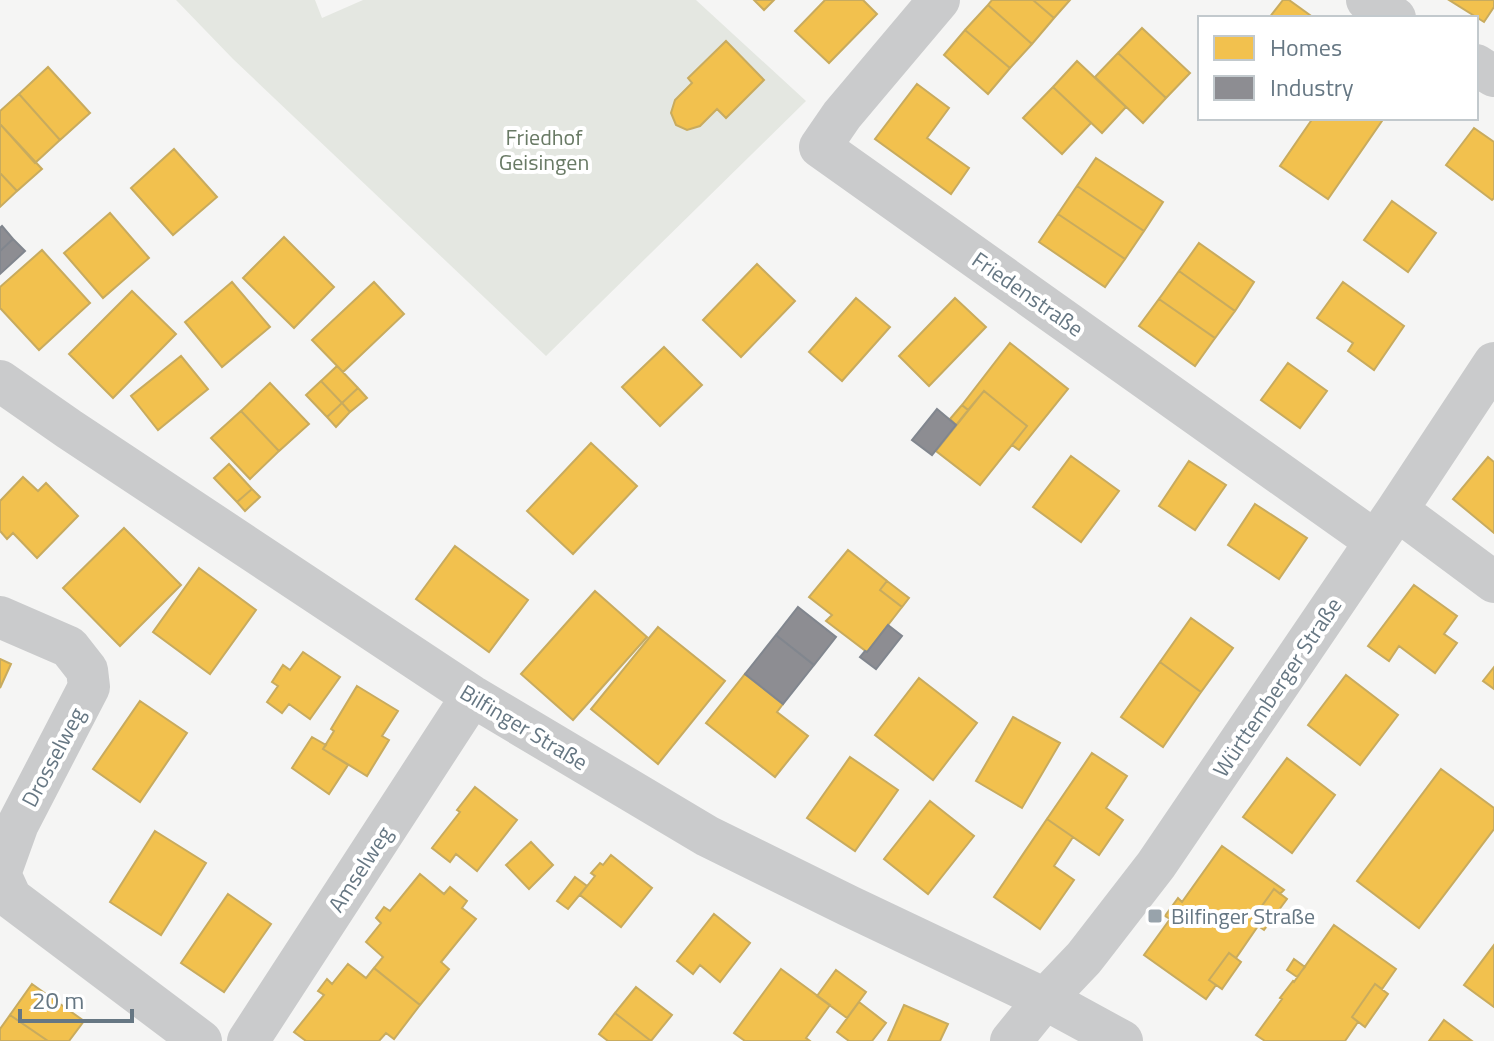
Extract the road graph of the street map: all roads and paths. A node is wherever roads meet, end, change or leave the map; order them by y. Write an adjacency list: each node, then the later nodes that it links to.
1 (1367, 0): 3 (street)
2 (927, 4): 6 (street, Friedenstraße)
3 (1392, 16)
4 (1494, 363): 6 (street, Württemberger Straße)
5 (0, 381): 9 (street, Bilfinger Straße)
6 (1386, 526): 7 (street); 10 (street, Württemberger Straße)
7 (1494, 582)
8 (0, 617): 11 (street, Drosselweg)
9 (472, 696): 10 (street, Bilfinger Straße); 12 (street, Amselweg)
10 (1045, 999): 13 (street, Württemberger Straße); 14 (street, Bilfinger Straße)
11 (201, 1041)
12 (248, 1041)
13 (1011, 1041)
14 (1122, 1041)

